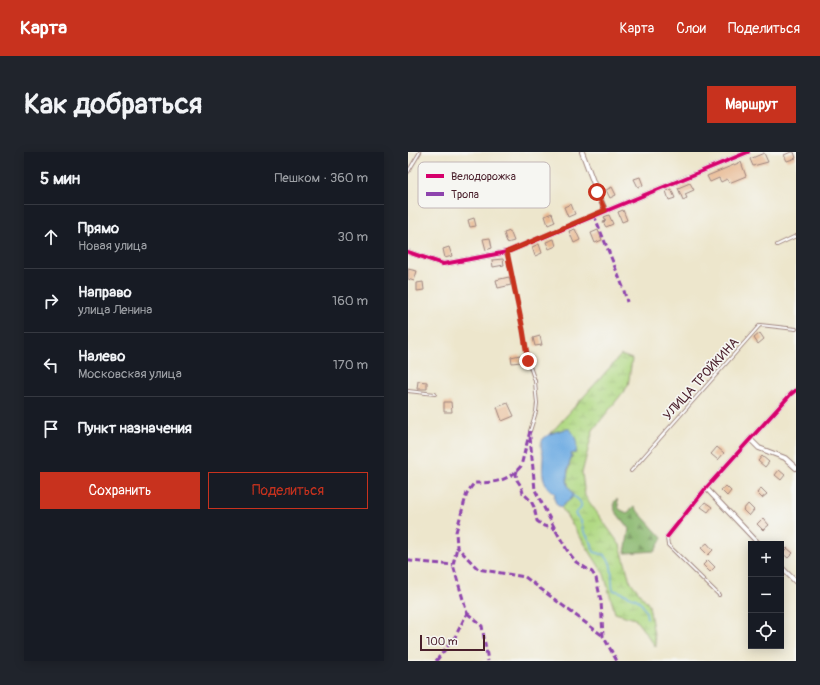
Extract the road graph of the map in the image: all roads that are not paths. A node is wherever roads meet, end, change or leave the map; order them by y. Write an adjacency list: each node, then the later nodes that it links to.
1 (420, 152): 4 (lane)
2 (582, 152): 5 (street)
3 (748, 152): 5 (street)
4 (408, 172)
5 (605, 210): 9 (street)
6 (796, 236): 7 (lane)
7 (777, 245)
8 (408, 252): 9 (street)
9 (507, 252): 14 (lane)
10 (796, 329): 17 (lane, УЛИЦА ТРОЙКИНА)
11 (796, 390): 15 (street)
12 (408, 391): 13 (lane)
13 (435, 394)
14 (530, 431)
15 (750, 439): 16 (street); 18 (street)
16 (796, 468)
17 (631, 470)
18 (706, 488): 19 (street); 20 (street)
19 (667, 537): 23 (lane)
20 (756, 541)
21 (784, 570): 22 (street)
22 (796, 582)
23 (719, 595)

